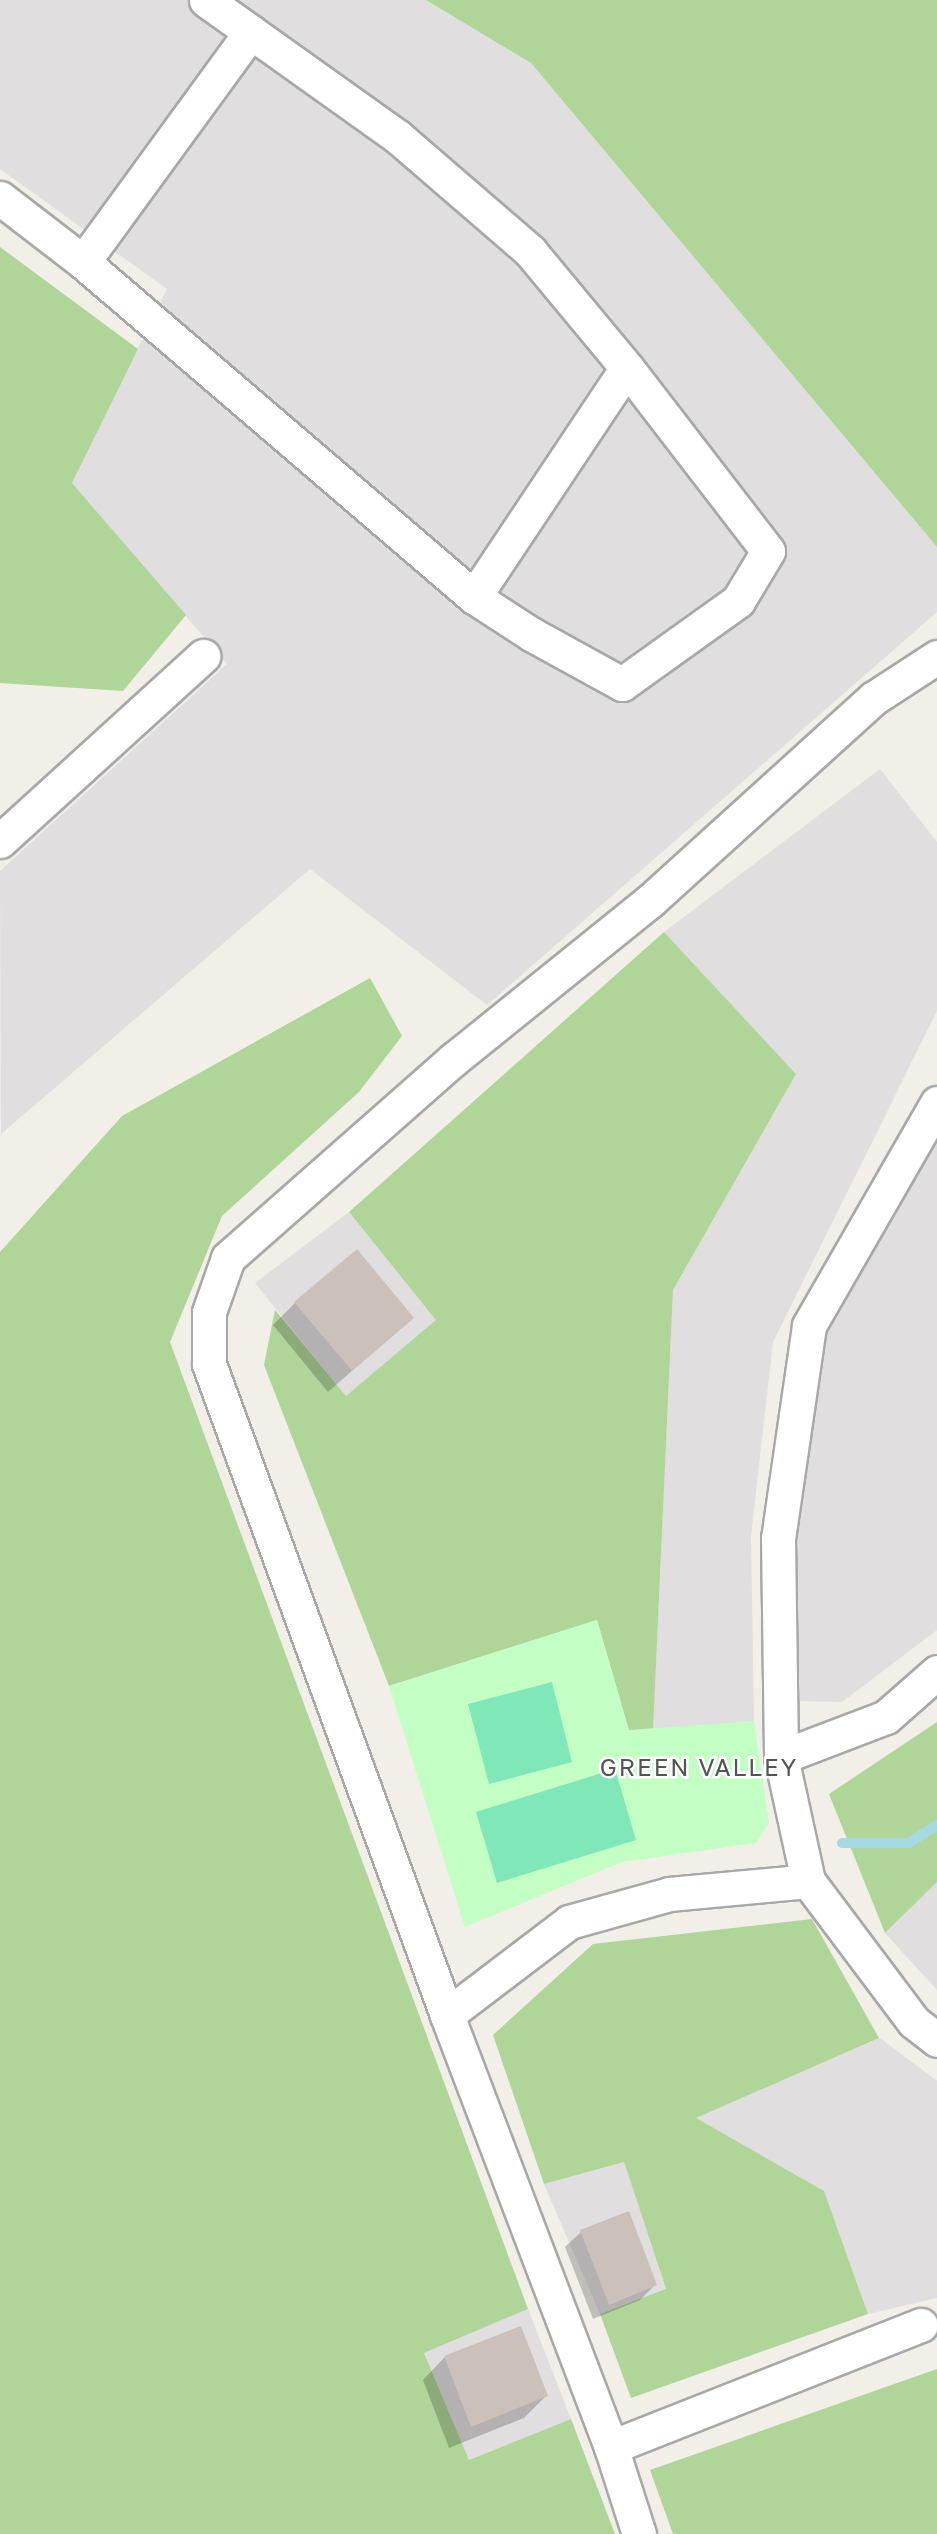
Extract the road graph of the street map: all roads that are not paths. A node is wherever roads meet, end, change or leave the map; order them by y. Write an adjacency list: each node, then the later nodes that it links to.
1 (206, 0): 2 (street)
2 (251, 32): 4 (street); 5 (street)
3 (0, 198): 4 (street)
4 (83, 262): 6 (street)
5 (627, 368): 6 (street); 6 (street)
6 (474, 597)
7 (203, 656): 9 (street)
8 (937, 657): 14 (street)
9 (0, 841)
10 (937, 1103): 12 (street)
11 (937, 1672): 12 (street)
12 (781, 1757): 13 (street)
13 (808, 1881): 14 (street); 15 (street)
14 (447, 2015): 17 (street)
15 (937, 2040)
16 (921, 2325): 17 (street)
17 (611, 2448): 18 (street)
18 (639, 2534)

